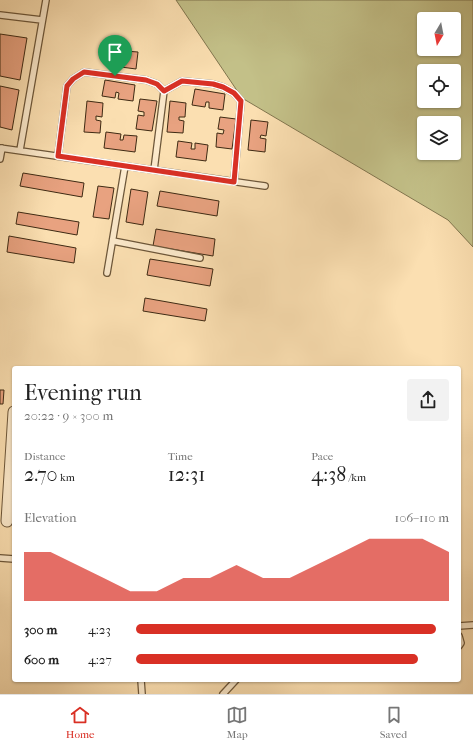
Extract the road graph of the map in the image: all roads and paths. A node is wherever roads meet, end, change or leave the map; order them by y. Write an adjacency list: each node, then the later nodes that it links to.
1 (46, 0): 3 (lane)
2 (0, 15): 3 (lane)
3 (42, 20): 6 (lane)
4 (164, 91): 7 (lane); 10 (lane); 11 (lane)
5 (1, 148): 6 (lane); 8 (lane)
6 (20, 150): 7 (lane)
7 (58, 156): 9 (lane)
8 (0, 159)
9 (125, 166): 10 (lane); 13 (lane)
10 (154, 170): 11 (lane)
11 (234, 182): 12 (lane)
12 (265, 186)
13 (113, 241): 14 (lane); 15 (lane)
14 (200, 258)
15 (107, 273)
16 (12, 443): 17 (street)
17 (7, 521)
18 (0, 558): 19 (lane)
19 (12, 559)
20 (473, 625): 21 (lane)
21 (461, 626)
22 (141, 682): 24 (lane)
23 (234, 682): 25 (lane)
24 (142, 694)
25 (223, 694)

